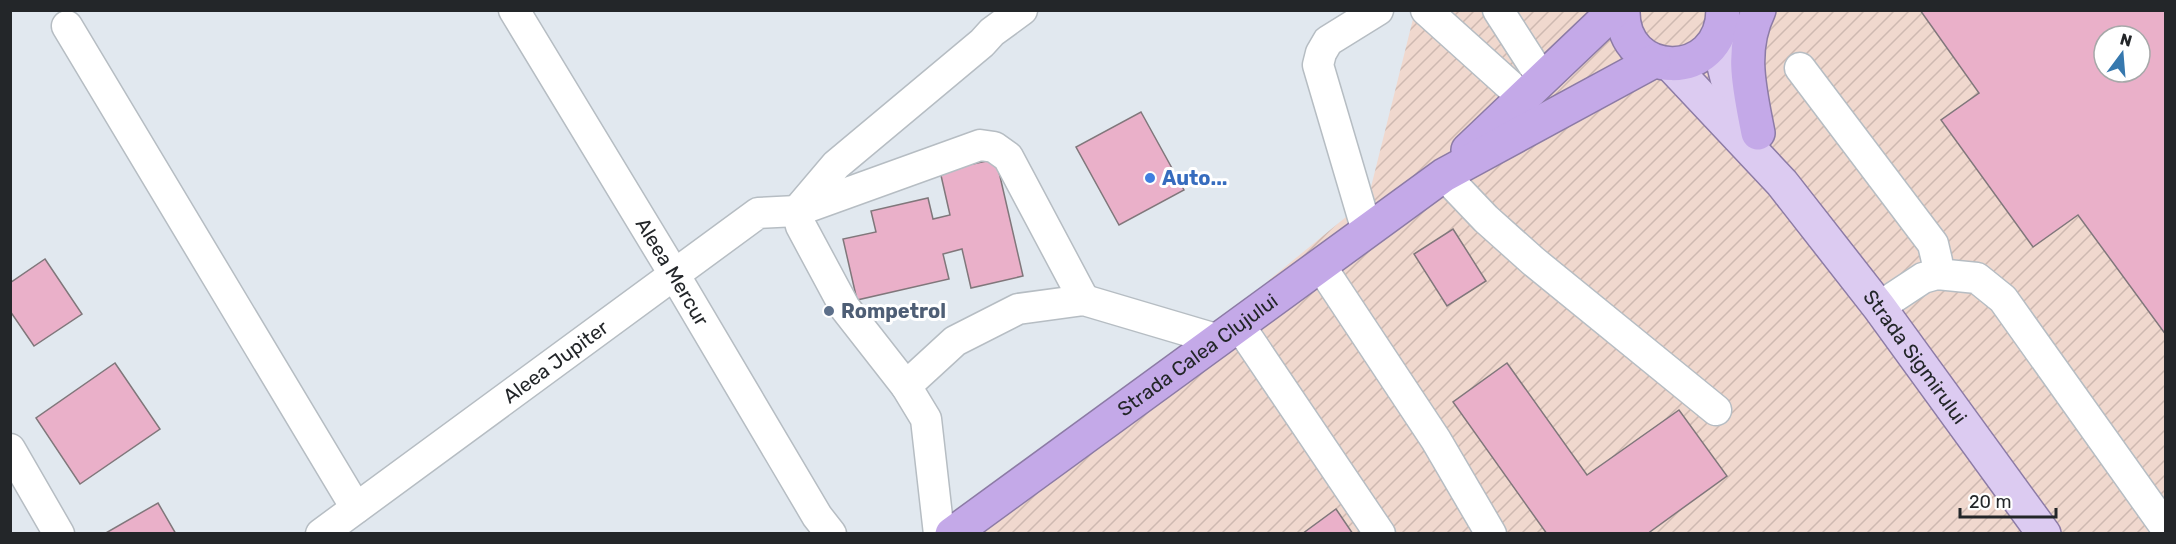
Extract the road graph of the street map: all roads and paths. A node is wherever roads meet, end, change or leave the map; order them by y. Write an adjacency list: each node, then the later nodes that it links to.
1 (514, 10): 23 (street, Aleea Mercur)
2 (1022, 10): 12 (street)
3 (1378, 10): 21 (street)
4 (1426, 10): 15 (street)
5 (1498, 10): 15 (street)
6 (1583, 10): 15 (highway)
7 (1615, 10): 16 (highway, Strada Calea Clujului)
8 (1623, 10): 13 (highway)
9 (1759, 10): 17 (highway)
10 (1724, 20): 13 (highway, Strada Calea Clujului); 17 (main road, Strada Sigmirului)
11 (67, 26): 31 (street)
12 (984, 28): 20 (street)
13 (1663, 63): 18 (highway, Strada Calea Clujului); 19 (main road, Strada Sigmirului)
14 (1800, 68): 24 (street)
15 (1525, 78): 16 (highway)
16 (1493, 125): 18 (highway, Strada Calea Clujului)
17 (1758, 133): 19 (main road, Strada Sigmirului)
18 (1444, 175): 21 (highway, Strada Calea Clujului); 29 (street)
19 (1782, 183): 26 (main road, Strada Sigmirului)
20 (797, 211): 23 (street, Aleea Jupiter); 25 (street, Aleea Jupiter); 28 (street)
21 (1367, 231): 22 (highway, Strada Calea Clujului)
22 (1320, 266): 27 (highway, Strada Calea Clujului); 39 (street)
23 (675, 274): 31 (street, Aleea Jupiter); 35 (street, Aleea Mercur)
24 (1937, 274): 26 (street); 32 (street)
25 (1084, 300): 27 (street); 28 (street)
26 (1879, 307): 40 (main road, Strada Sigmirului)
27 (1229, 332): 37 (highway, Strada Calea Clujului); 38 (street)
28 (906, 386): 36 (street)
29 (1716, 410)
30 (10, 449): 33 (street)
31 (357, 508): 34 (street, Aleea Jupiter)
32 (2160, 509)
33 (59, 534)
34 (321, 534)
35 (831, 534)
36 (939, 534)
37 (952, 534)
38 (1380, 534)
39 (1491, 534)
40 (2044, 534)

